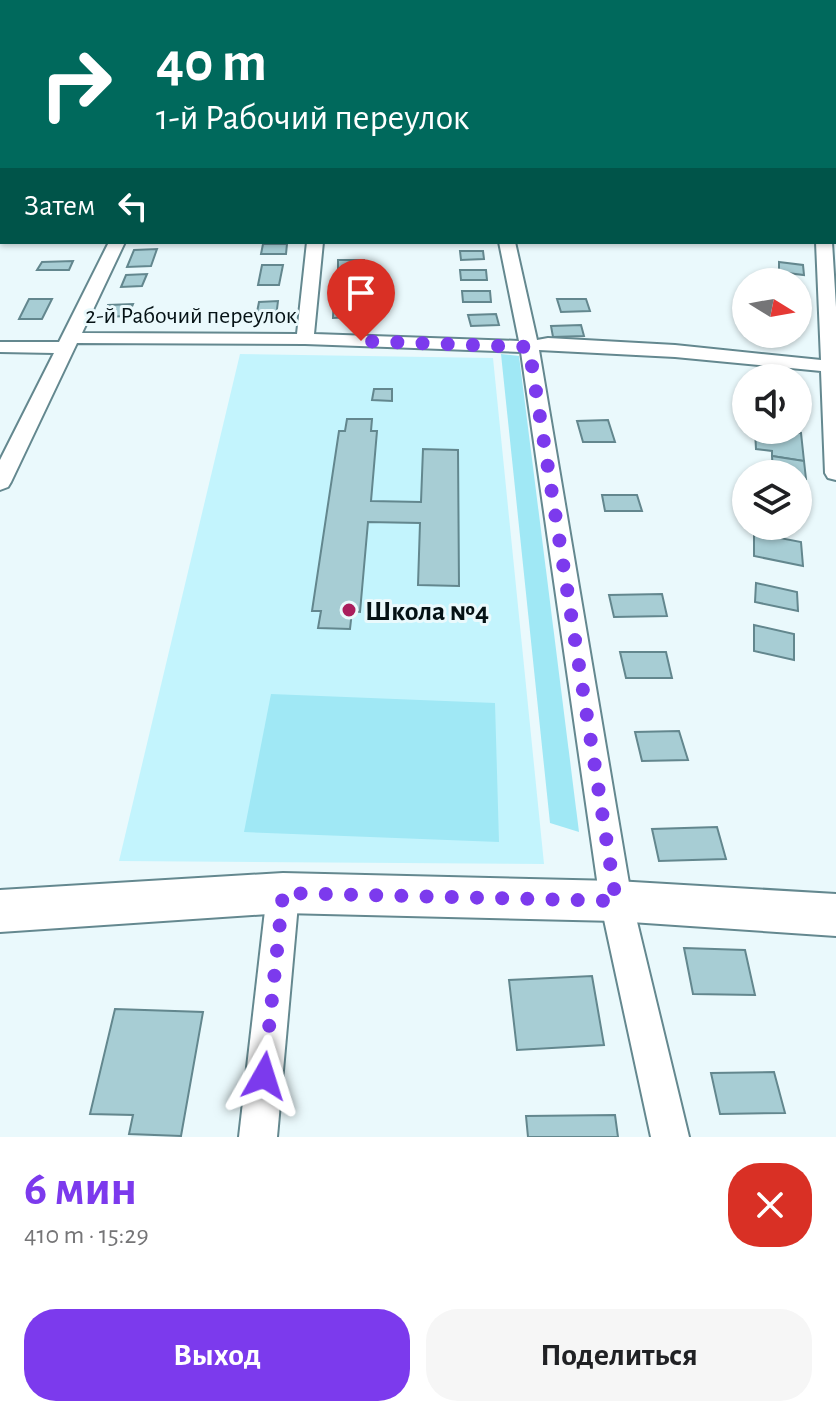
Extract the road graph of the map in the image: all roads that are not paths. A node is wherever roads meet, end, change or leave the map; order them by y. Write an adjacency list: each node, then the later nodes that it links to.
1 (116, 244): 6 (street)
2 (315, 244): 5 (street)
3 (507, 244): 8 (street)
4 (824, 244): 9 (street)
5 (305, 339): 6 (street, 2-й Рабочий переулок); 8 (street, 2-й Рабочий переулок)
6 (69, 343): 7 (street, 2-й Рабочий переулок); 11 (street)
7 (0, 347)
8 (529, 347): 9 (street, 2-й Рабочий переулок); 13 (street)
9 (833, 367): 10 (street)
10 (836, 473)
11 (0, 482)
12 (283, 893): 13 (street); 14 (street); 16 (street)
13 (616, 901): 15 (street); 17 (street)
14 (0, 911)
15 (836, 915)
16 (258, 1137)
17 (670, 1137)

